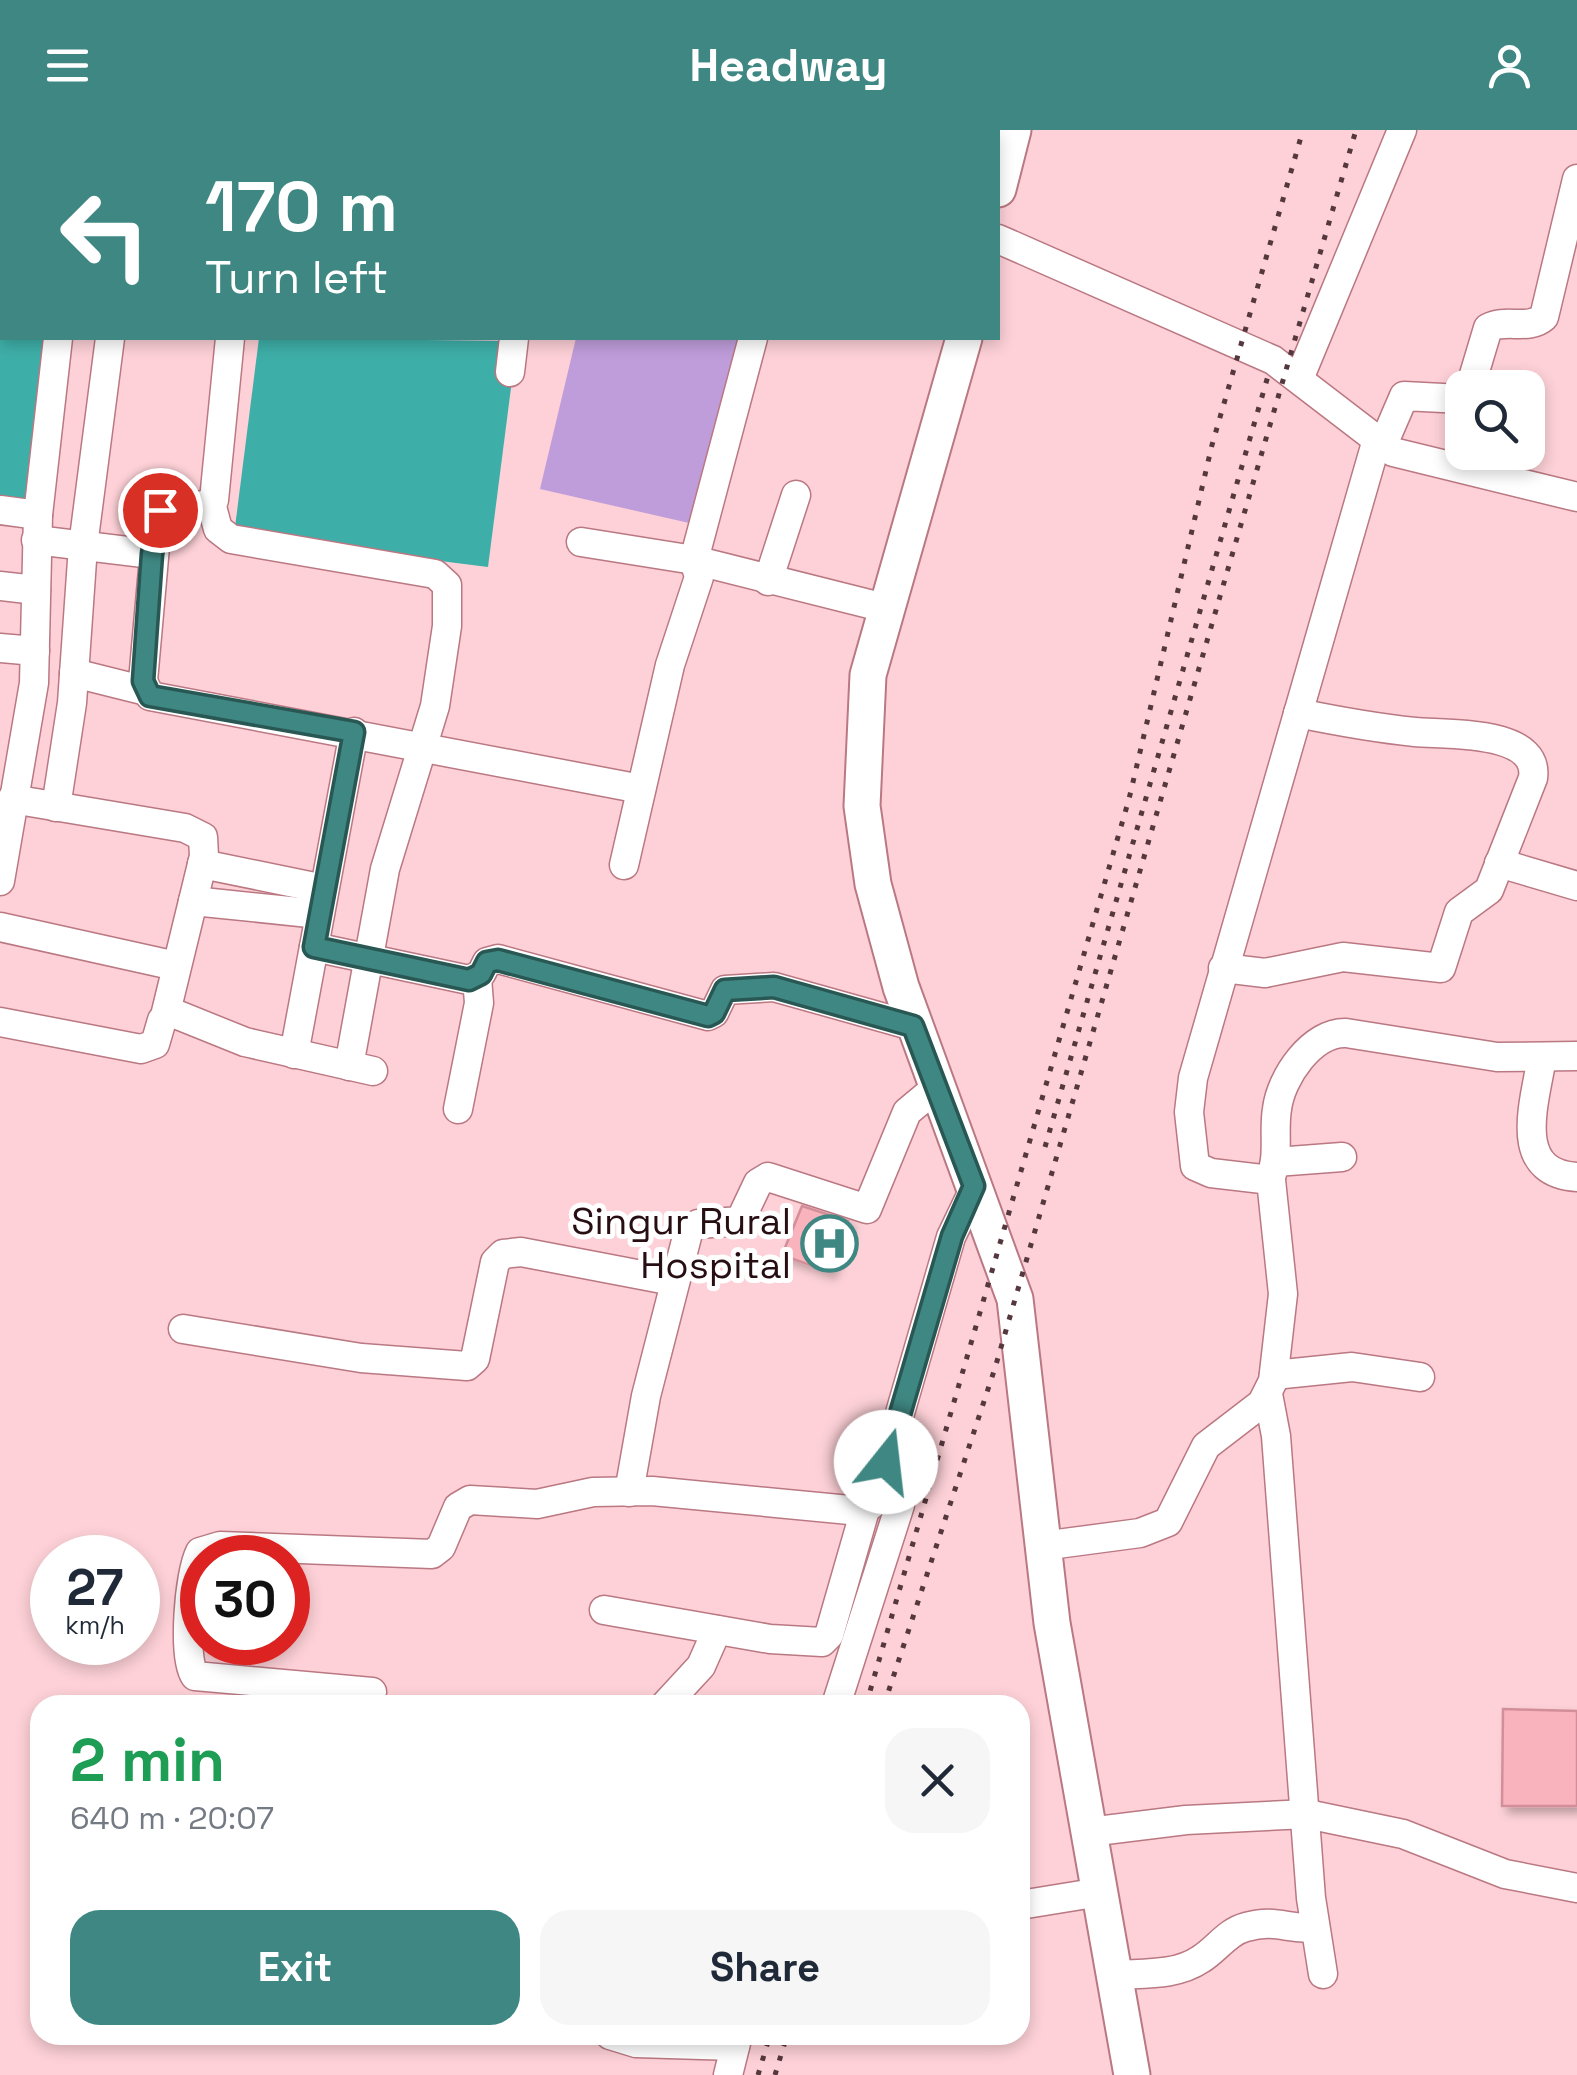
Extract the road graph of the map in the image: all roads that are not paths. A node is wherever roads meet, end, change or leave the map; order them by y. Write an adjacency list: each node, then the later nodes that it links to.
1 (1013, 130): 4 (main road)
2 (1402, 130): 15 (street)
3 (1577, 179): 6 (street)
4 (1000, 180)
5 (1000, 240): 15 (street)
6 (1568, 251): 13 (street)
7 (58, 340): 22 (street)
8 (110, 340): 24 (street)
9 (230, 340): 20 (street)
10 (514, 340): 14 (street)
11 (752, 340): 26 (street)
12 (963, 340): 30 (main road)
13 (1475, 370)
14 (510, 372)
15 (1298, 379): 17 (street)
16 (1445, 398): 17 (street)
17 (1379, 445): 19 (street); 35 (street)
18 (796, 495): 27 (street)
19 (1577, 497)
20 (211, 503): 25 (street); 37 (street)
21 (0, 510): 22 (street)
22 (37, 528): 24 (street); 29 (street)
23 (581, 542): 26 (street)
24 (82, 546): 25 (street); 33 (street)
25 (152, 554): 34 (street)
26 (694, 560): 27 (street); 38 (street)
27 (768, 581): 30 (street)
28 (0, 586): 29 (street)
29 (36, 590): 32 (street)
30 (885, 608): 56 (main road)
31 (0, 648): 32 (street)
32 (35, 652): 39 (street)
33 (74, 673): 34 (street); 40 (street)
34 (146, 691): 36 (street)
35 (1298, 712): 41 (street); 52 (street)
36 (354, 732): 37 (street); 47 (street)
37 (426, 747): 38 (street); 50 (street)
38 (641, 789): 44 (street)
39 (8, 793): 40 (street); 42 (street)
40 (56, 807): 43 (street)
41 (1500, 863): 45 (street); 52 (street)
42 (2, 864)
43 (202, 864): 46 (street); 47 (street)
44 (624, 865)
45 (1577, 886)
46 (193, 901): 47 (street); 51 (street)
47 (322, 902): 49 (street)
48 (0, 927): 51 (street)
49 (314, 947): 50 (street); 57 (street)
50 (369, 958): 53 (street); 57 (street)
51 (176, 966): 54 (street)
52 (1222, 968): 63 (street)
53 (477, 978): 56 (street); 61 (street)
54 (165, 1016): 55 (street); 57 (street)
55 (0, 1022)
56 (913, 1026): 60 (main road)
57 (294, 1054)
58 (1577, 1056): 59 (street)
59 (1542, 1057): 63 (street); 64 (street)
60 (937, 1087): 65 (main road); 66 (street)
61 (458, 1109)
62 (1342, 1157): 63 (street)
63 (1273, 1171): 69 (street)
64 (1577, 1177)
65 (974, 1186): 71 (street); 72 (main road)
66 (672, 1281): 67 (street); 70 (street)
67 (183, 1329)
68 (1420, 1377): 69 (street)
69 (1271, 1385): 72 (street); 78 (street)
70 (629, 1492): 71 (street); 75 (street)
71 (873, 1498): 74 (street); 77 (street)
72 (1042, 1546): 79 (main road)
73 (604, 1610): 74 (street)
74 (716, 1630): 76 (street)
75 (372, 1692)
76 (674, 1695)
77 (839, 1695)
78 (1308, 1814): 79 (street); 80 (street); 83 (street)
79 (1089, 1832): 81 (main road)
80 (1577, 1888)
81 (1100, 1892): 82 (street); 84 (main road)
82 (1030, 1903)
83 (1316, 1927): 84 (street); 85 (street)
84 (1115, 1974): 88 (main road)
85 (1323, 1974)
86 (736, 2045): 87 (street)
87 (728, 2075)
88 (1132, 2075)

